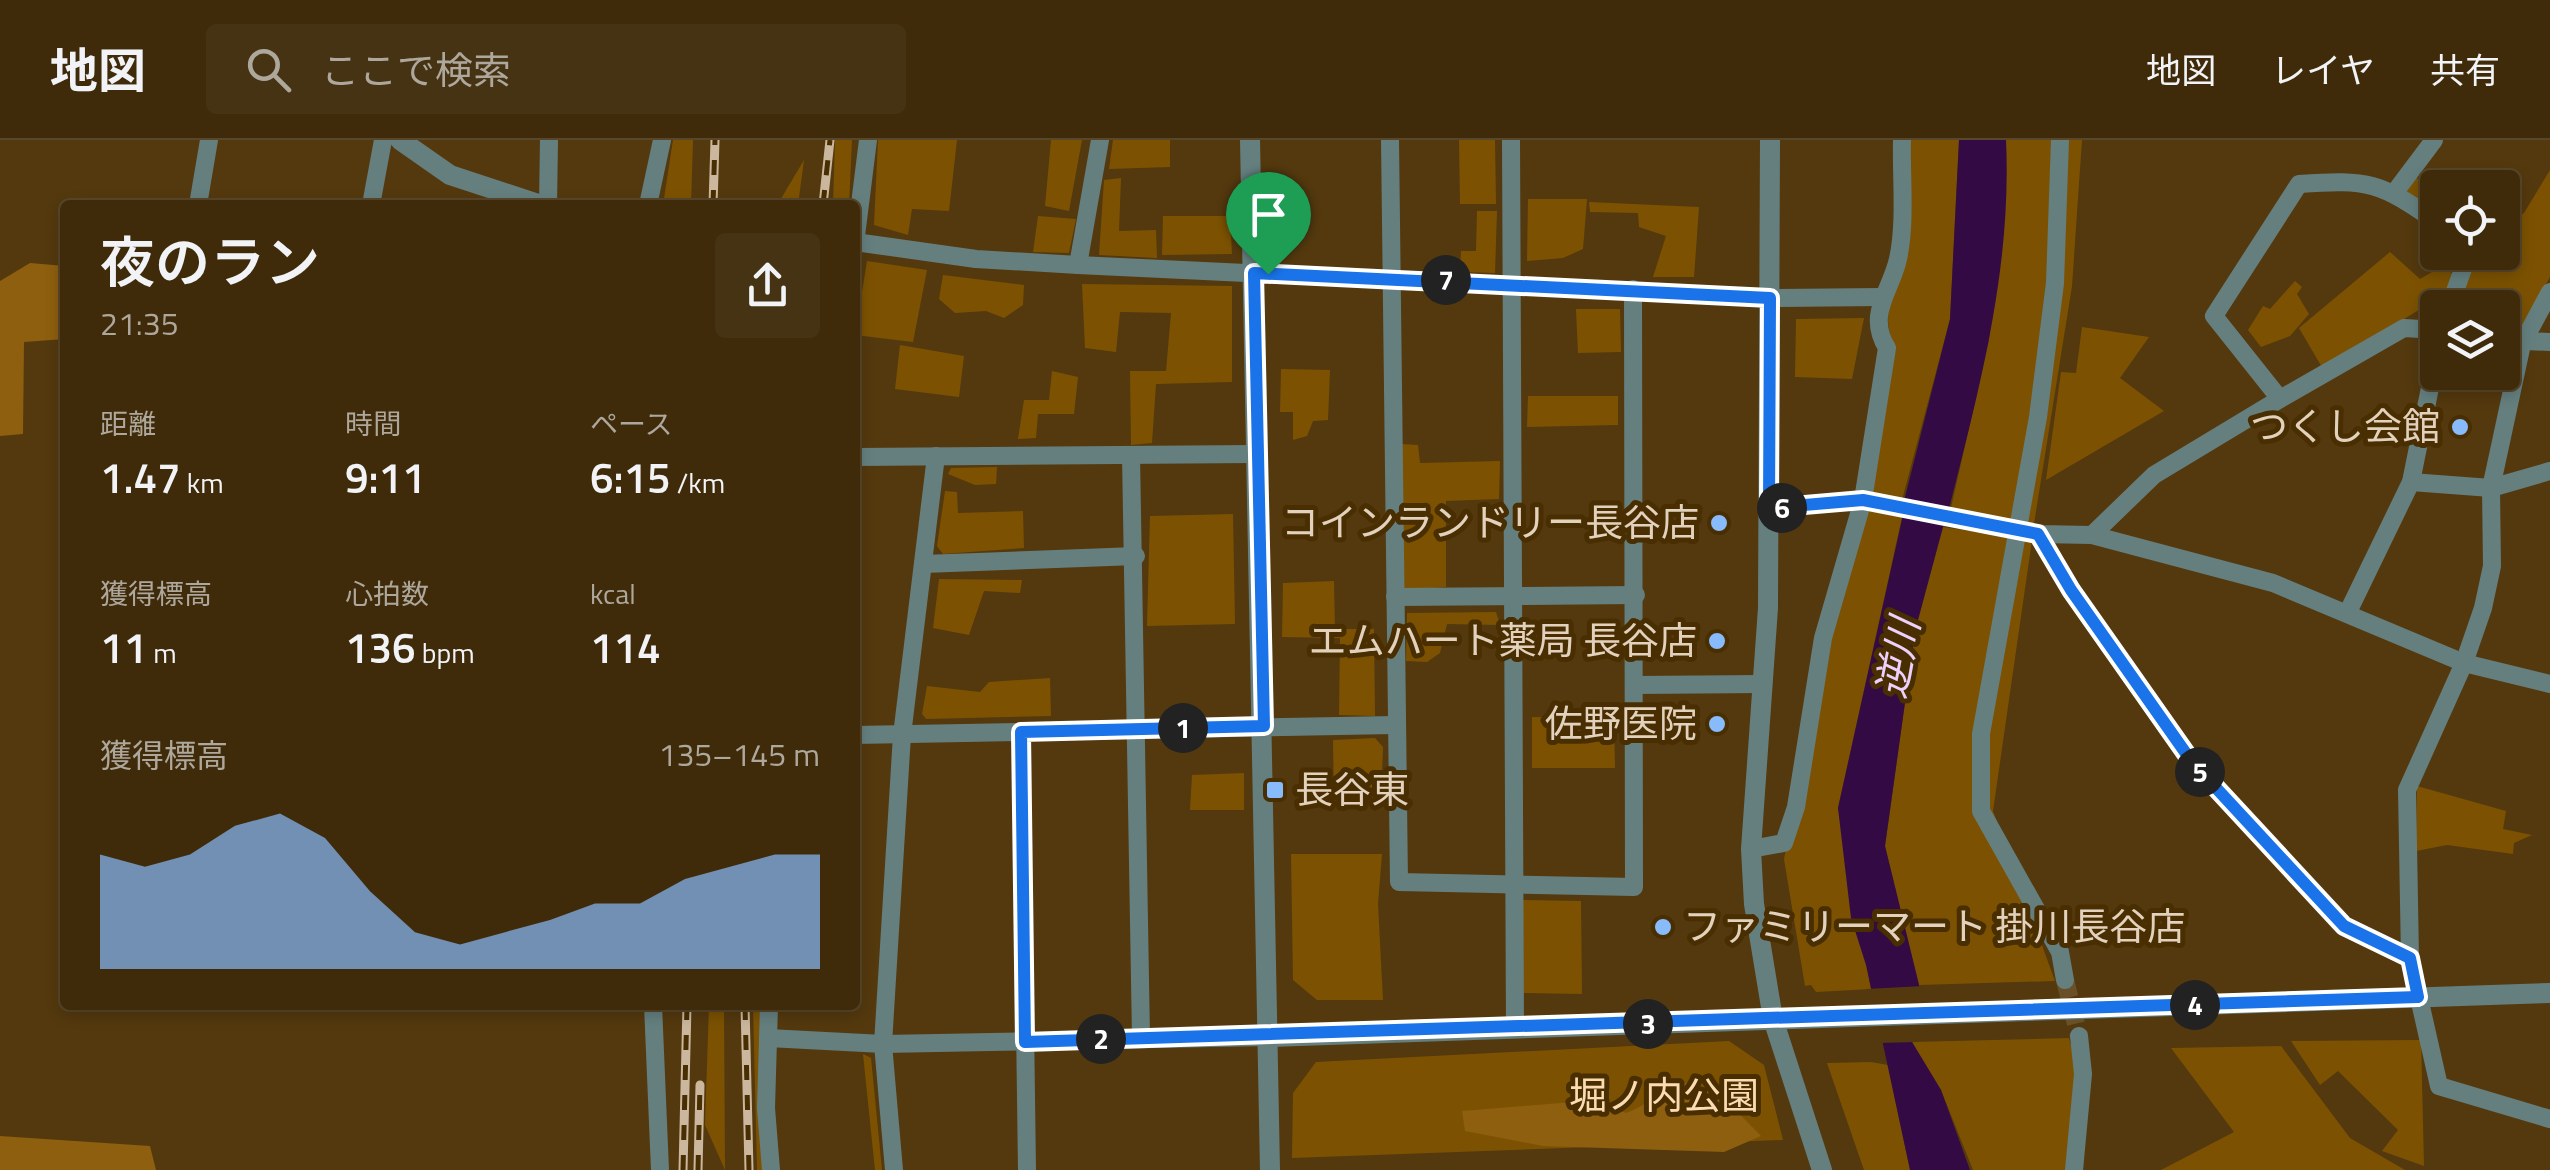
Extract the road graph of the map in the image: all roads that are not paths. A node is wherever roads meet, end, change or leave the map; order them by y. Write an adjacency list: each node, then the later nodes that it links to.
1 (210, 140): 16 (street)
2 (383, 140): 17 (street)
3 (400, 140): 18 (street)
4 (549, 140): 19 (street)
5 (662, 140): 20 (street)
6 (868, 140): 21 (street)
7 (1100, 140): 24 (street)
8 (1250, 140): 25 (street)
9 (1390, 140): 26 (street)
10 (1511, 140): 27 (street)
11 (1770, 140): 31 (street)
12 (1902, 140): 30 (street)
13 (2060, 140): 48 (street)
14 (2434, 140): 15 (street)
15 (2395, 192): 22 (street); 38 (street)
16 (199, 200)
17 (372, 200)
18 (524, 200)
19 (544, 200)
20 (649, 200)
21 (860, 203)
22 (2420, 209)
23 (860, 244): 24 (street)
24 (1078, 265): 25 (street)
25 (1254, 273): 26 (street); 39 (street)
26 (1392, 278): 27 (street); 55 (street)
27 (1512, 283): 28 (street); 53 (street)
28 (1633, 289): 31 (street); 54 (street)
29 (2550, 292): 33 (street)
30 (1881, 296): 31 (street); 46 (street)
31 (1770, 298): 47 (street)
32 (2420, 329): 38 (street)
33 (2520, 331)
34 (2520, 342): 35 (street)
35 (2550, 342)
36 (2430, 390): 44 (street)
37 (2505, 390): 45 (street)
38 (2280, 399): 50 (street)
39 (1256, 454): 40 (street); 62 (street)
40 (1131, 455): 41 (street); 51 (street)
41 (936, 456): 42 (street); 52 (street)
42 (860, 457)
43 (2550, 471): 45 (street)
44 (2411, 482): 45 (street); 56 (street)
45 (2491, 488): 57 (street)
46 (1863, 500): 47 (street); 48 (street); 67 (street)
47 (1769, 508): 58 (street)
48 (2017, 529): 49 (street); 70 (street)
49 (2038, 534): 50 (street); 69 (street)
50 (2092, 535): 56 (street)
51 (1136, 556): 52 (street); 63 (street)
52 (922, 564): 66 (street)
53 (1512, 595): 54 (street); 55 (street); 68 (street)
54 (1636, 595): 60 (street)
55 (1396, 598): 61 (street)
56 (2348, 612): 57 (street)
57 (2464, 663): 59 (street); 69 (street)
58 (1763, 684): 60 (street); 67 (street)
59 (2550, 684)
60 (1635, 686): 68 (street)
61 (1394, 725): 62 (street); 68 (street)
62 (1264, 726): 63 (street); 77 (street)
63 (1136, 729): 64 (street); 80 (street)
64 (1021, 732): 66 (street); 81 (street)
65 (860, 734): 66 (street)
66 (902, 734): 82 (street)
67 (1751, 849): 75 (street)
68 (1515, 885): 76 (street)
69 (2410, 958): 72 (street)
70 (2065, 980)
71 (2550, 993): 72 (street)
72 (2418, 997): 75 (street); 83 (street)
73 (654, 1010): 84 (street)
74 (769, 1010): 79 (street)
75 (1773, 1019): 76 (street); 89 (street)
76 (1515, 1028): 77 (street)
77 (1268, 1036): 80 (street); 88 (street)
78 (2078, 1036): 90 (street)
79 (768, 1038): 82 (street); 85 (street)
80 (1141, 1038): 81 (street)
81 (1025, 1042): 82 (street); 87 (street)
82 (882, 1044): 86 (street)
83 (2550, 1119)
84 (660, 1170)
85 (771, 1170)
86 (894, 1170)
87 (1026, 1170)
88 (1270, 1170)
89 (1822, 1170)
90 (2074, 1170)

